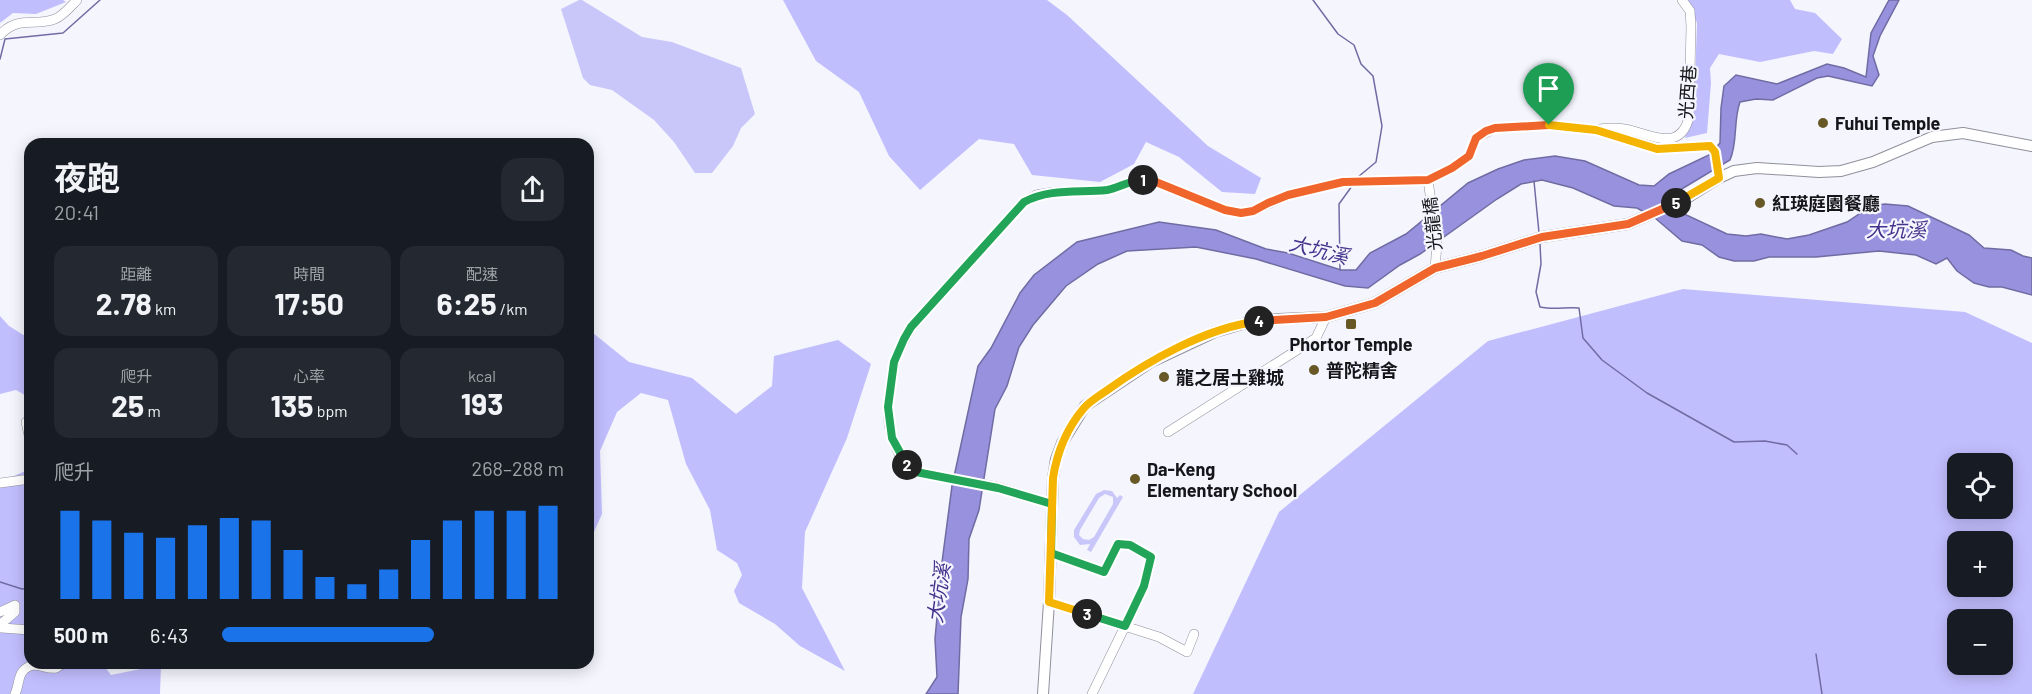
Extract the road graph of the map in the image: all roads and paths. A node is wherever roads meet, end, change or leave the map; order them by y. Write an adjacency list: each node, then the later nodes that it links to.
1 (77, 0): 3 (street)
2 (1682, 0): 4 (street, 光西巷)
3 (0, 34)
4 (1596, 130): 6 (street, 光西巷); 7 (street, 光西巷)
5 (2032, 146): 6 (main road)
6 (1719, 178): 8 (main road)
7 (1428, 180): 8 (street, 光龍橋); 13 (street, 光西巷)
8 (1435, 268): 9 (main road)
9 (1326, 317): 10 (street); 13 (main road)
10 (1167, 432)
11 (24, 481): 12 (street)
12 (0, 483)
13 (1052, 504): 14 (main road)
14 (1051, 553): 15 (main road); 17 (street)
15 (1049, 602): 17 (street); 22 (main road)
16 (0, 612): 18 (street)
17 (1125, 626): 19 (street); 23 (street)
18 (24, 630)
19 (1194, 634)
20 (24, 669): 21 (street)
21 (15, 694)
22 (1043, 694)
23 (1092, 694)

